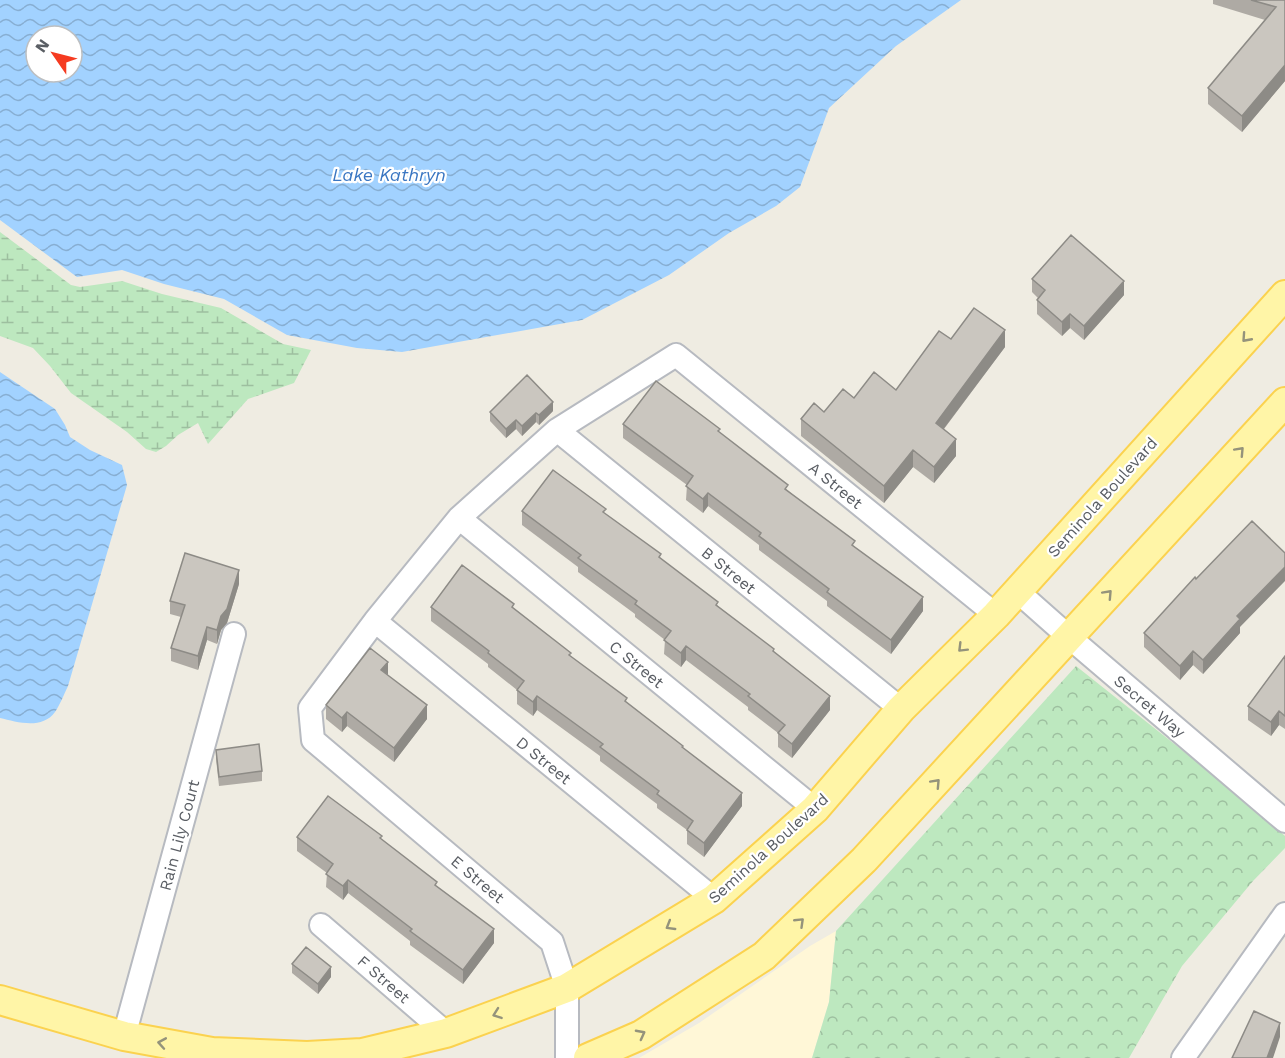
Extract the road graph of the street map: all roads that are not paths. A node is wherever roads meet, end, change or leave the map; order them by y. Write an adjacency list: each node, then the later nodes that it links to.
1 (1285, 295): 5 (main road, Seminola Boulevard, one-way to 5)
2 (1285, 402): 9 (main road, one-way to 2)
3 (557, 430): 4 (street); 6 (street, A Street); 10 (street, B Street)
4 (459, 518): 7 (street); 11 (street, C Street)
5 (1017, 591): 6 (main road, Seminola Boulevard); 9 (street, Secret Way)
6 (996, 615): 10 (main road, Seminola Boulevard, one-way to 10)
7 (375, 621): 13 (street, D Street); 16 (street, E Street)
8 (234, 634): 19 (street, Rain Lily Court)
9 (1069, 637): 12 (street, Secret Way); 21 (main road, one-way to 9)
10 (901, 709): 11 (main road, Seminola Boulevard)
11 (815, 809): 13 (main road, Seminola Boulevard)
12 (1285, 821)
13 (714, 899): 16 (main road, Seminola Boulevard, one-way to 16)
14 (1285, 914): 22 (street)
15 (321, 925): 18 (street, F Street)
16 (567, 988): 18 (main road, Seminola Boulevard, one-way to 18); 20 (street, E Street)
17 (0, 1000): 19 (main road, Seminola Boulevard)
18 (446, 1033): 19 (main road, Seminola Boulevard, one-way to 19)
19 (124, 1036)
20 (567, 1058)
21 (588, 1058)
22 (1182, 1058)

